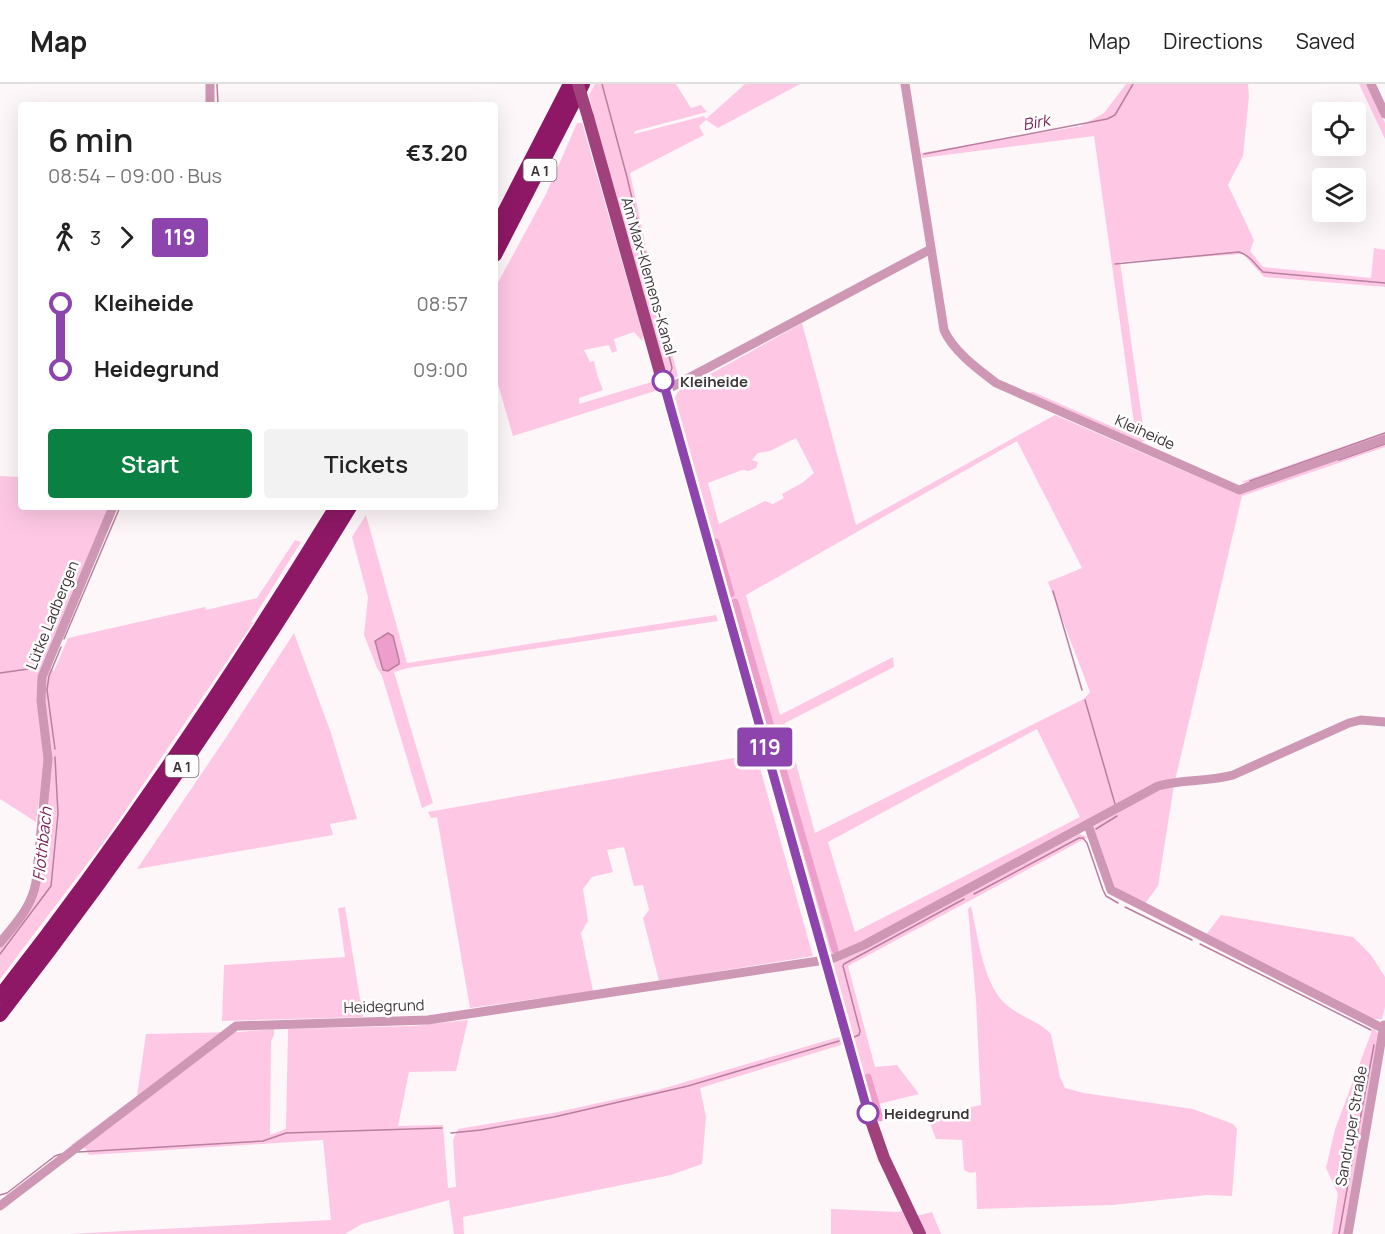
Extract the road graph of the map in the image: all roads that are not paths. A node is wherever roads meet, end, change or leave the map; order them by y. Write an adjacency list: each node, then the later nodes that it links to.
1 (210, 84): 7 (street)
2 (570, 84): 9 (highway, A 1)
3 (578, 84): 12 (main road, Am Max-Klemens-Kanal, bridge)
4 (583, 84): 10 (highway, A 1)
5 (905, 84): 11 (street, Kleiheide)
6 (1371, 84): 8 (street)
7 (210, 102)
8 (1385, 114)
9 (498, 224)
10 (498, 249)
11 (931, 249): 12 (street); 13 (street, Kleiheide)
12 (666, 390): 20 (main road, Am Max-Klemens-Kanal)
13 (1385, 439)
14 (112, 510): 19 (street, Lütke Ladbergen)
15 (334, 510): 21 (highway, A 1)
16 (348, 510): 22 (highway, A 1)
17 (1385, 722): 18 (street, Heidegrund)
18 (1088, 825): 20 (street, Heidegrund); 23 (street)
19 (0, 943)
20 (825, 961): 24 (street, Heidegrund); 25 (main road, Am Max-Klemens-Kanal)
21 (0, 996)
22 (0, 1016)
23 (1384, 1026): 26 (street, Sandruper Straße)
24 (0, 1206)
25 (920, 1234)
26 (1348, 1234)

